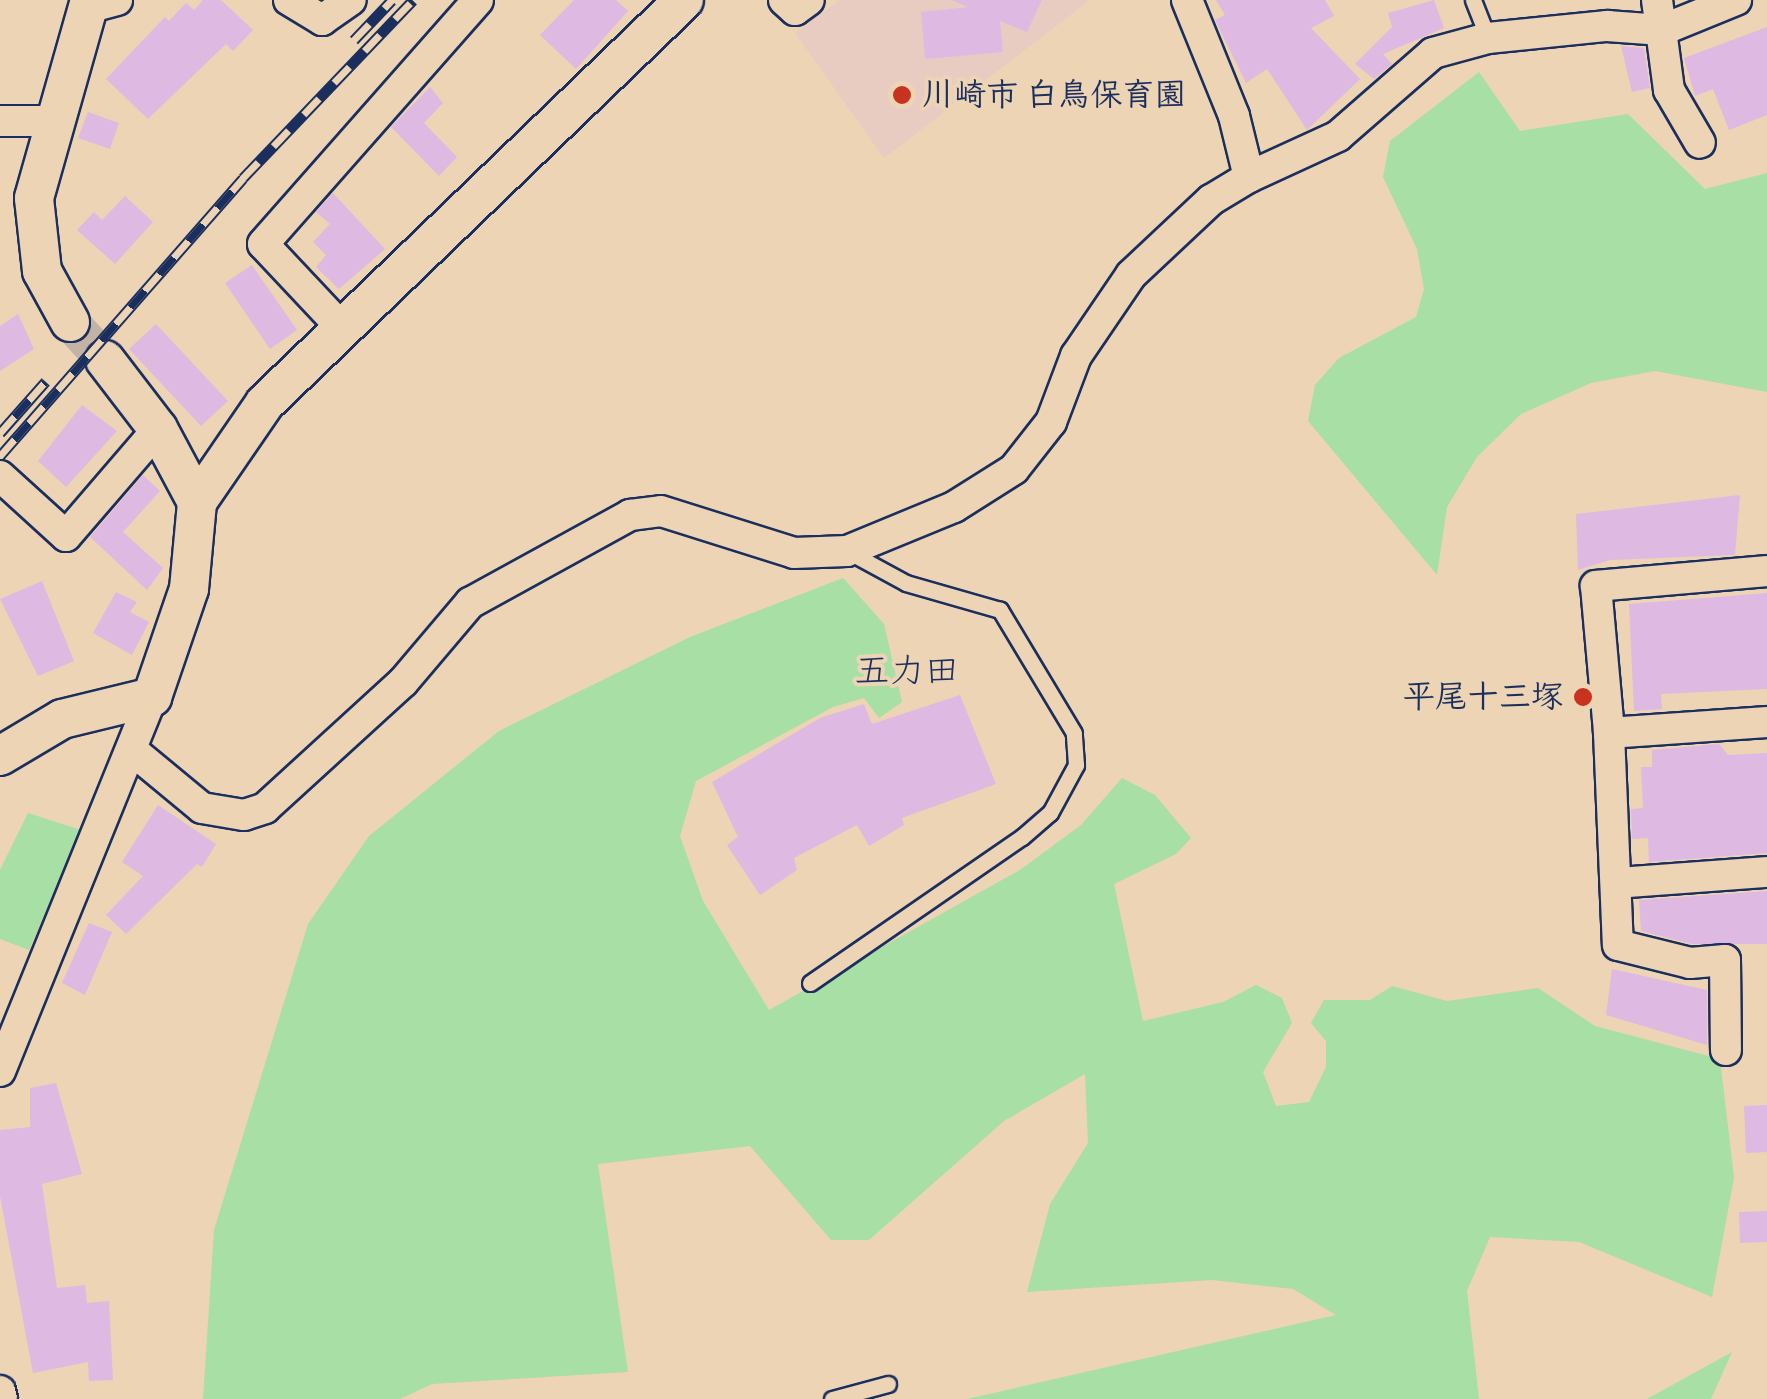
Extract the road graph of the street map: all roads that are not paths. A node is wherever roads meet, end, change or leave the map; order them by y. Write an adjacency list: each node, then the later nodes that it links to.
1 (289, 0): 2 (street)
2 (351, 0)
3 (478, 0): 18 (street)
4 (684, 0): 18 (street)
5 (784, 0): 6 (street)
6 (809, 0)
7 (1187, 0): 16 (street)
8 (1473, 0): 12 (lane)
9 (1736, 0): 11 (street)
10 (99, 2): 14 (street)
11 (1660, 15): 12 (street); 15 (street)
12 (1488, 38): 16 (street)
13 (0, 120): 14 (street)
14 (56, 121): 17 (street)
15 (1700, 143)
16 (1248, 177): 23 (street)
17 (70, 322)
18 (342, 328): 22 (street)
19 (106, 360): 20 (street)
20 (158, 430): 21 (street); 22 (street)
21 (2, 483)
22 (197, 502): 25 (street)
23 (847, 551): 28 (street); 32 (lane)
24 (1767, 571): 27 (street)
25 (152, 698): 28 (street); 29 (street)
26 (1767, 722): 27 (street)
27 (1609, 732): 31 (street)
28 (133, 751): 34 (street)
29 (0, 756)
30 (1767, 872): 31 (street)
31 (1616, 883): 33 (street)
32 (810, 983)
33 (1726, 1050)
34 (0, 1071)
35 (888, 1384): 38 (lane)
36 (0, 1390): 37 (street)
37 (2, 1399)
38 (832, 1399)

